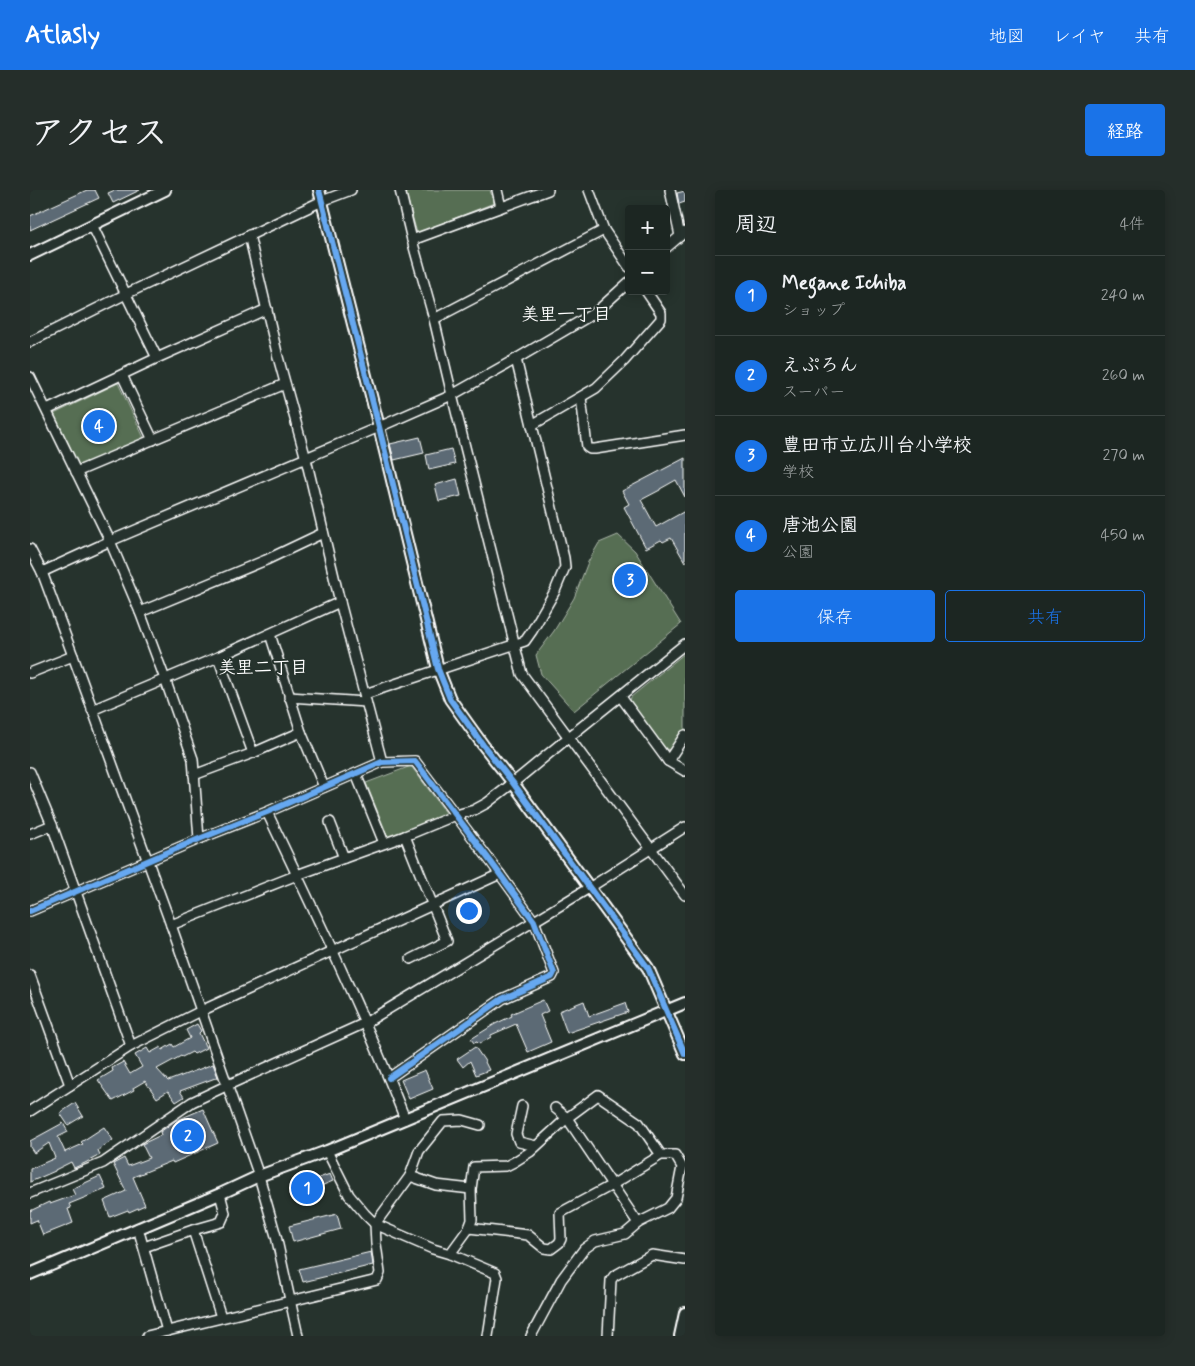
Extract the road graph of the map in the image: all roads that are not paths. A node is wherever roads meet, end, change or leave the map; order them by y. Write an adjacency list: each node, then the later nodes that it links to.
1 (164, 190): 11 (street)
2 (319, 190): 9 (street)
3 (351, 190): 9 (street)
4 (400, 190): 15 (street)
5 (497, 190): 10 (street)
6 (548, 190): 10 (street)
7 (589, 190): 12 (street)
8 (670, 190): 13 (street)
9 (322, 201): 14 (street); 34 (street)
10 (501, 207): 15 (street)
11 (92, 225): 17 (street); 20 (street)
12 (604, 230): 18 (street); 23 (street)
13 (683, 234): 16 (street)
14 (248, 235): 20 (street); 22 (street)
15 (412, 240): 23 (street)
16 (670, 245)
17 (30, 255)
18 (625, 261)
19 (625, 286): 26 (street)
20 (126, 294): 24 (street); 25 (street)
21 (649, 295): 31 (street)
22 (267, 309): 25 (street); 29 (street)
23 (434, 319): 30 (street)
24 (30, 342)
25 (157, 358): 27 (street)
26 (516, 359): 30 (street); 33 (street)
27 (122, 375): 32 (street); 36 (street)
28 (30, 377): 32 (street)
29 (285, 384): 36 (street); 37 (street)
30 (452, 394): 34 (street); 46 (street)
31 (581, 398): 33 (street); 35 (street)
32 (47, 410): 38 (street)
33 (532, 426): 46 (street)
34 (379, 427): 37 (street); 50 (street)
35 (685, 434)
36 (153, 440): 38 (street)
37 (306, 458): 39 (street); 40 (street)
38 (76, 472): 40 (street)
39 (323, 534): 43 (street); 44 (street)
40 (110, 541): 42 (street); 44 (street)
41 (30, 549): 42 (street)
42 (42, 572): 48 (street)
43 (340, 602): 45 (street); 55 (street)
44 (140, 612): 52 (street)
45 (270, 634): 49 (street); 53 (street)
46 (514, 644): 50 (street); 59 (street)
47 (685, 644): 54 (street)
48 (73, 656): 51 (street); 56 (street)
49 (218, 657): 52 (street); 60 (street)
50 (438, 669): 55 (street); 67 (street)
51 (30, 673)
52 (165, 679): 56 (street); 66 (street)
53 (289, 697): 55 (street); 57 (street)
54 (621, 697): 59 (street); 61 (street)
55 (365, 698): 62 (street)
56 (92, 710): 80 (street)
57 (301, 732): 60 (street); 68 (street)
58 (685, 735): 61 (street)
59 (568, 737): 67 (street); 78 (street)
60 (253, 752): 66 (street)
61 (668, 761): 63 (street)
62 (382, 762): 65 (street); 70 (street)
63 (685, 771)
64 (30, 772): 72 (street)
65 (356, 774): 68 (street); 77 (street)
66 (194, 775): 76 (street)
67 (513, 783): 70 (street); 83 (street)
68 (324, 787): 69 (street)
69 (267, 812): 76 (street); 82 (street)
70 (456, 815): 75 (street); 81 (street)
71 (330, 822): 79 (street)
72 (52, 825): 74 (street); 84 (street)
73 (685, 827): 78 (street)
74 (30, 834)
75 (405, 836): 77 (street); 86 (street)
76 (198, 839): 80 (street)
77 (384, 843): 79 (street)
78 (650, 849): 83 (street); 85 (street)
79 (344, 858): 82 (street)
80 (146, 861): 84 (street); 89 (street)
81 (500, 874): 86 (street); 88 (street)
82 (297, 875): 89 (street); 90 (street)
83 (589, 888): 88 (street); 94 (street)
84 (76, 892): 87 (street); 97 (street)
85 (685, 895)
86 (432, 906): 90 (street); 91 (street)
87 (30, 910)
88 (534, 921): 96 (street); 99 (street)
89 (171, 925): 95 (street)
90 (331, 950): 95 (street); 96 (street)
91 (411, 959)
92 (30, 975): 100 (street)
93 (685, 1003): 94 (street)
94 (666, 1010): 98 (street); 106 (street)
95 (201, 1011): 97 (street); 101 (street)
96 (365, 1023): 99 (street); 101 (street)
97 (131, 1046): 100 (street)
98 (685, 1054)
99 (389, 1078): 106 (street)
100 (70, 1085): 104 (street)
101 (228, 1085): 111 (street); 115 (street)
102 (522, 1106): 108 (street)
103 (555, 1108): 105 (street)
104 (30, 1111)
105 (567, 1118): 108 (street); 110 (street); 113 (street)
106 (405, 1119): 109 (street)
107 (480, 1125): 112 (street)
108 (536, 1146): 114 (street)
109 (327, 1151): 111 (street); 118 (street)
110 (662, 1155): 113 (street); 117 (street)
111 (259, 1176): 116 (street); 126 (street)
112 (410, 1176): 114 (street); 118 (street)
113 (612, 1185): 117 (street); 120 (street)
114 (471, 1189): 120 (street)
115 (30, 1193)
116 (220, 1194): 119 (street); 121 (street)
117 (638, 1223): 133 (street)
118 (375, 1224): 123 (street); 126 (street)
119 (138, 1228): 122 (street); 125 (street)
120 (469, 1228): 123 (street)
121 (193, 1230): 122 (street); 128 (street)
122 (144, 1247): 129 (street)
123 (450, 1254): 132 (street)
124 (685, 1260): 134 (street)
125 (30, 1274)
126 (290, 1302): 128 (street); 131 (street)
127 (685, 1312): 135 (street)
128 (221, 1317): 129 (street)
129 (167, 1331): 130 (street)
130 (147, 1336)
131 (298, 1336)
132 (488, 1336)
133 (531, 1336)
134 (608, 1336)
135 (680, 1336)

